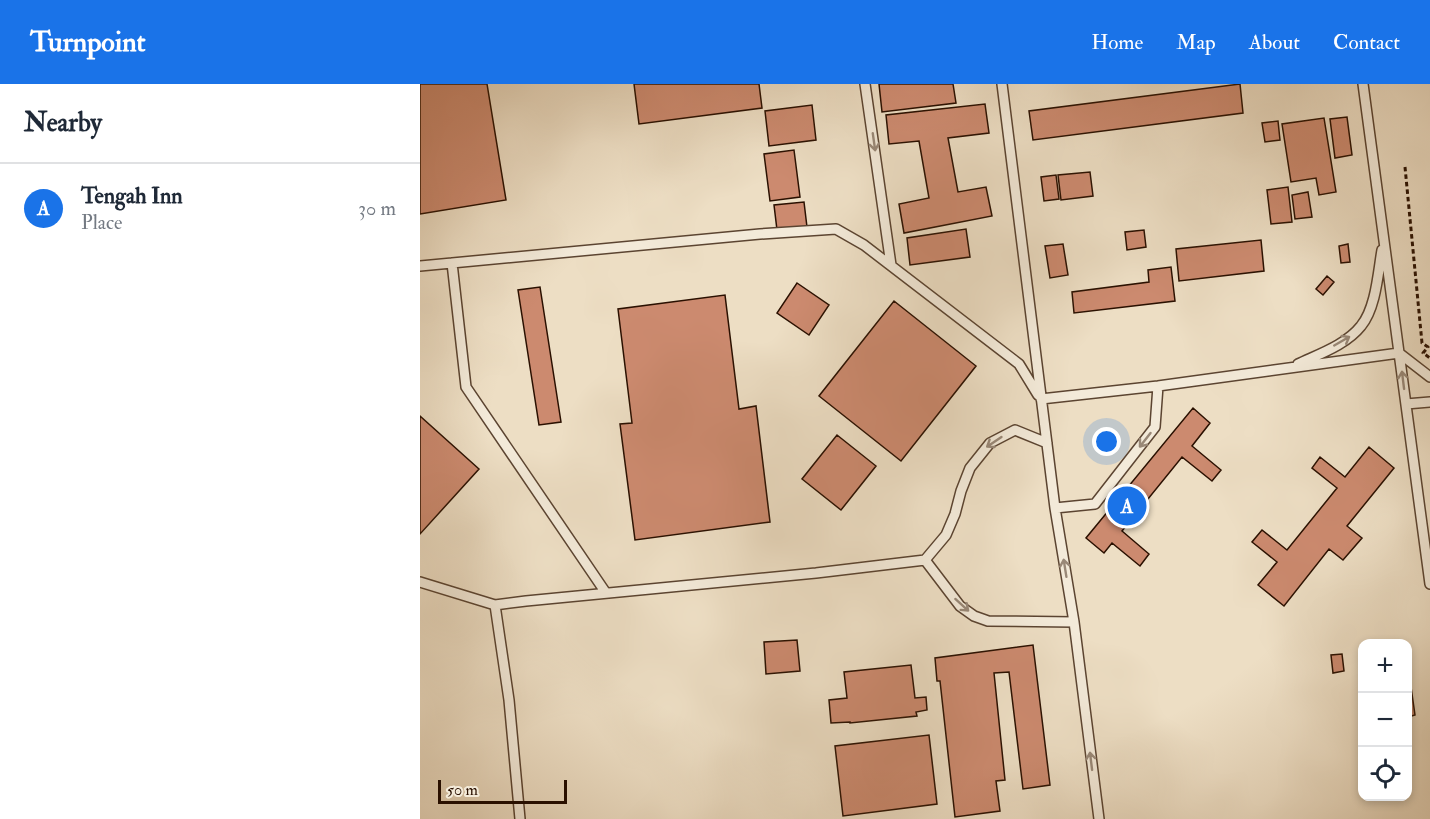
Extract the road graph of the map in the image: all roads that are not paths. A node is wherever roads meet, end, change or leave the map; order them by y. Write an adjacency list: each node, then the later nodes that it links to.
1 (866, 84): 7 (lane, one-way to 7)
2 (1002, 84): 12 (lane)
3 (1364, 84): 4 (lane)
4 (1384, 242): 8 (lane); 9 (lane, one-way to 4)
5 (452, 263): 6 (lane); 7 (lane); 20 (lane)
6 (420, 266)
7 (891, 266): 12 (lane)
8 (1399, 353): 9 (lane); 10 (lane); 14 (lane, one-way to 8)
9 (1290, 368): 11 (lane)
10 (1430, 377)
11 (1158, 386): 12 (lane); 16 (lane, one-way to 16)
12 (1041, 399): 15 (lane)
13 (1430, 402): 14 (lane)
14 (1406, 404): 19 (lane)
15 (1047, 443): 16 (lane); 17 (lane, one-way to 17)
16 (1055, 508): 22 (lane, one-way to 16)
17 (926, 560): 20 (lane); 22 (lane, one-way to 22)
18 (420, 582): 21 (lane)
19 (1430, 584)
20 (606, 593): 21 (lane)
21 (495, 606): 23 (lane)
22 (1074, 622): 24 (lane, one-way to 22)
23 (520, 819)
24 (1099, 819)

